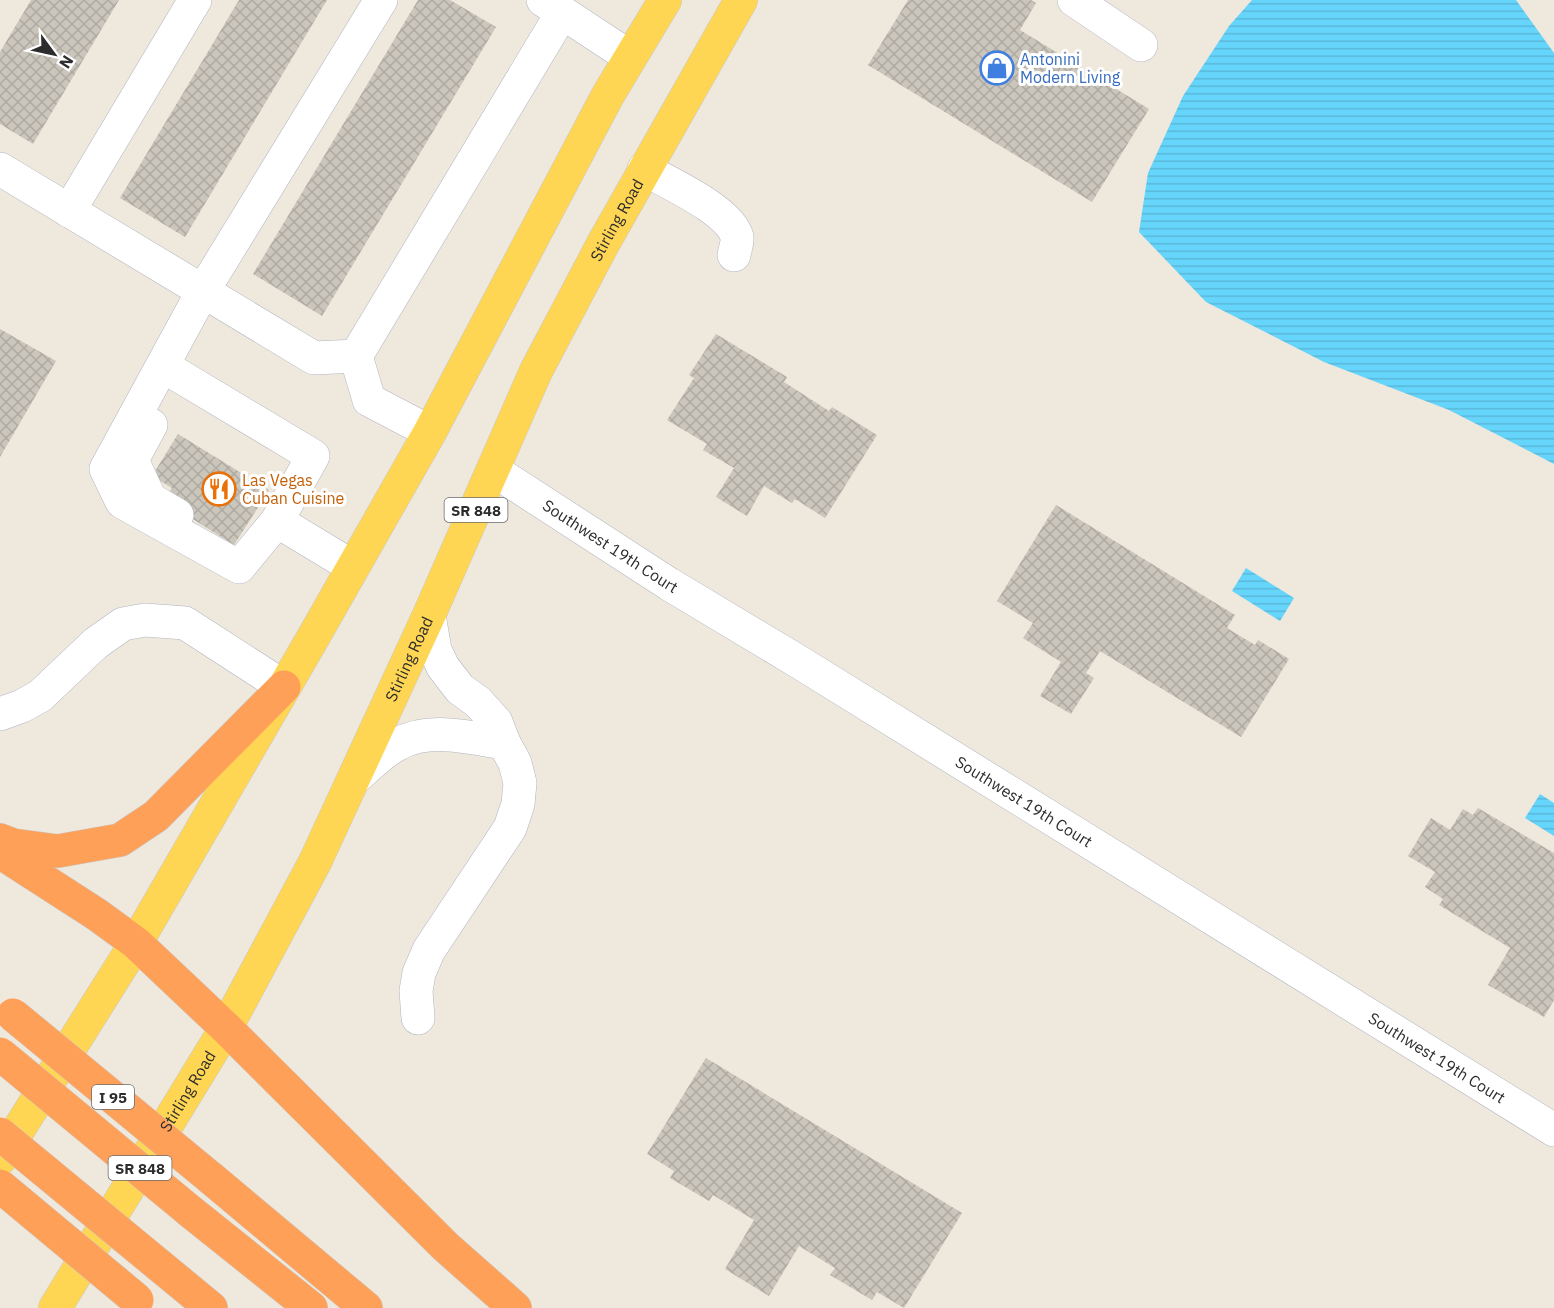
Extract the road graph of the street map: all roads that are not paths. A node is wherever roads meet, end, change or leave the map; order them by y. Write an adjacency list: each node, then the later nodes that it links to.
1 (195, 0): 11 (street)
2 (381, 0): 13 (street)
3 (665, 0): 8 (main road)
4 (741, 0): 10 (main road, Stirling Road / SR 848)
5 (1074, 0): 7 (street)
6 (553, 6): 8 (street); 14 (street)
7 (1141, 45)
8 (630, 57): 16 (main road)
9 (0, 169): 11 (street)
10 (644, 169): 12 (street); 17 (main road, Stirling Road / SR 848)
11 (69, 211): 13 (street)
12 (734, 255)
13 (203, 291): 14 (street); 15 (street)
14 (356, 356): 16 (street)
15 (158, 376): 18 (street); 18 (street)
16 (430, 432): 19 (main road)
17 (494, 470): 20 (main road, Stirling Road / SR 848); 32 (street, Southwest 19th Court)
18 (277, 521): 19 (street)
19 (353, 567): 21 (main road)
20 (429, 615): 23 (street); 24 (main road, Stirling Road / SR 848)
21 (284, 687): 22 (street); 25 (highway); 27 (main road)
22 (0, 714)
23 (504, 743): 24 (street); 29 (street)
24 (354, 779): 30 (main road, Stirling Road / SR 848)
25 (0, 840)
26 (0, 852): 27 (highway)
27 (136, 943): 30 (highway); 34 (main road)
28 (7, 1010): 40 (highway, I 95, bridge)
29 (418, 1018)
30 (226, 1028): 37 (main road, Stirling Road / SR 848); 41 (highway)
31 (0, 1054): 39 (highway, bridge)
32 (1554, 1130)
33 (0, 1134): 38 (highway, bridge)
34 (0, 1159)
35 (0, 1186): 36 (highway, bridge)
36 (142, 1304)
37 (55, 1308)
38 (211, 1308)
39 (311, 1308)
40 (366, 1308)
41 (515, 1308)

